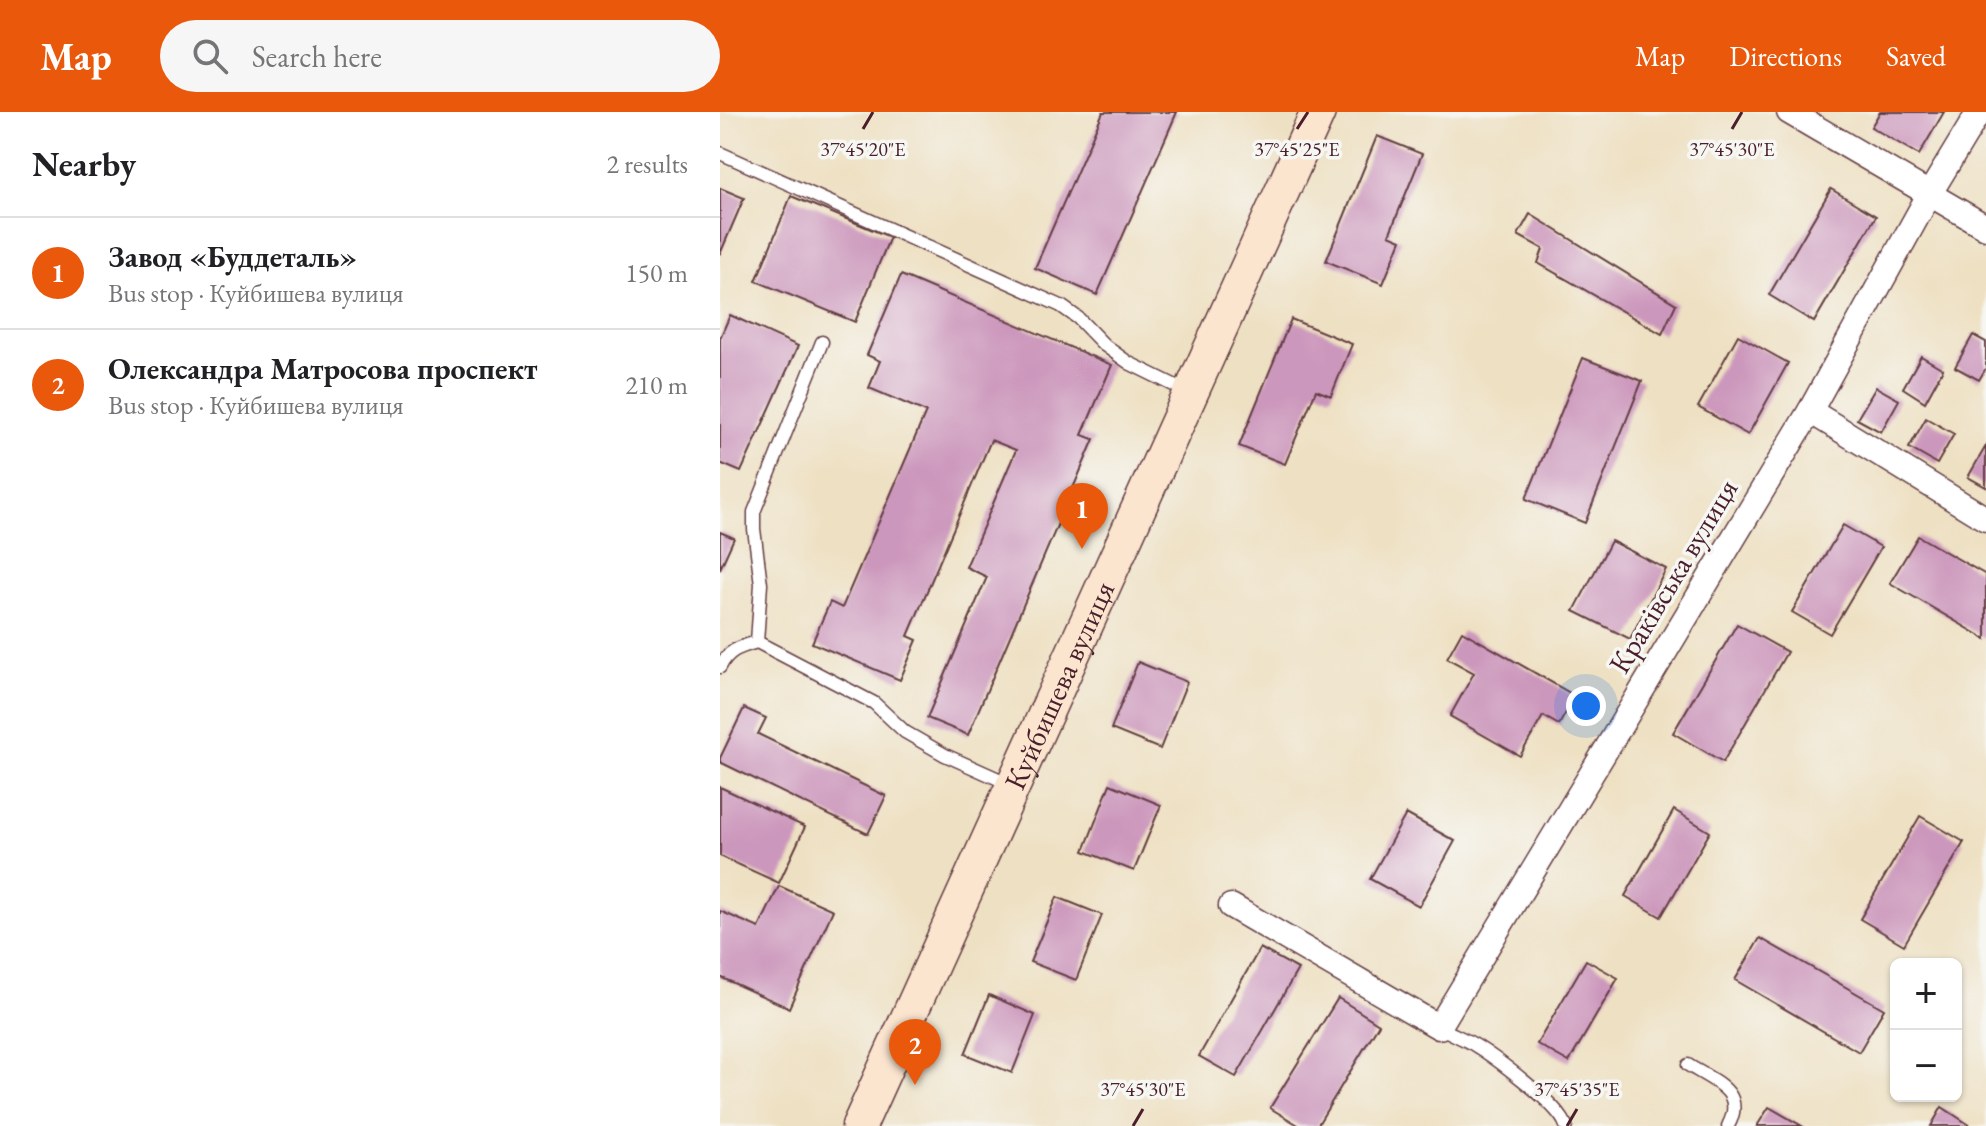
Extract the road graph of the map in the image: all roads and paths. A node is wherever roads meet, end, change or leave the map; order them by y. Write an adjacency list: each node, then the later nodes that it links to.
1 (1318, 112): 9 (main road, Куйбишева вулиця)
2 (1789, 112): 4 (street)
3 (1979, 112): 6 (street, Краківська вулиця)
4 (1822, 120): 6 (street)
5 (720, 153): 9 (lane)
6 (1930, 193): 7 (street); 10 (street, Краківська вулиця)
7 (1986, 227)
8 (822, 342): 12 (lane)
9 (1191, 393): 14 (main road, Куйбишева вулиця)
10 (1810, 411): 11 (street); 16 (street, Краківська вулиця)
11 (1986, 519)
12 (757, 642): 13 (lane); 14 (lane)
13 (720, 667)
14 (1013, 785): 18 (main road, Куйбишева вулиця)
15 (1231, 906): 16 (street)
16 (1439, 1027): 19 (lane)
17 (1688, 1065): 20 (lane)
18 (859, 1126)
19 (1566, 1126)
20 (1728, 1126)

